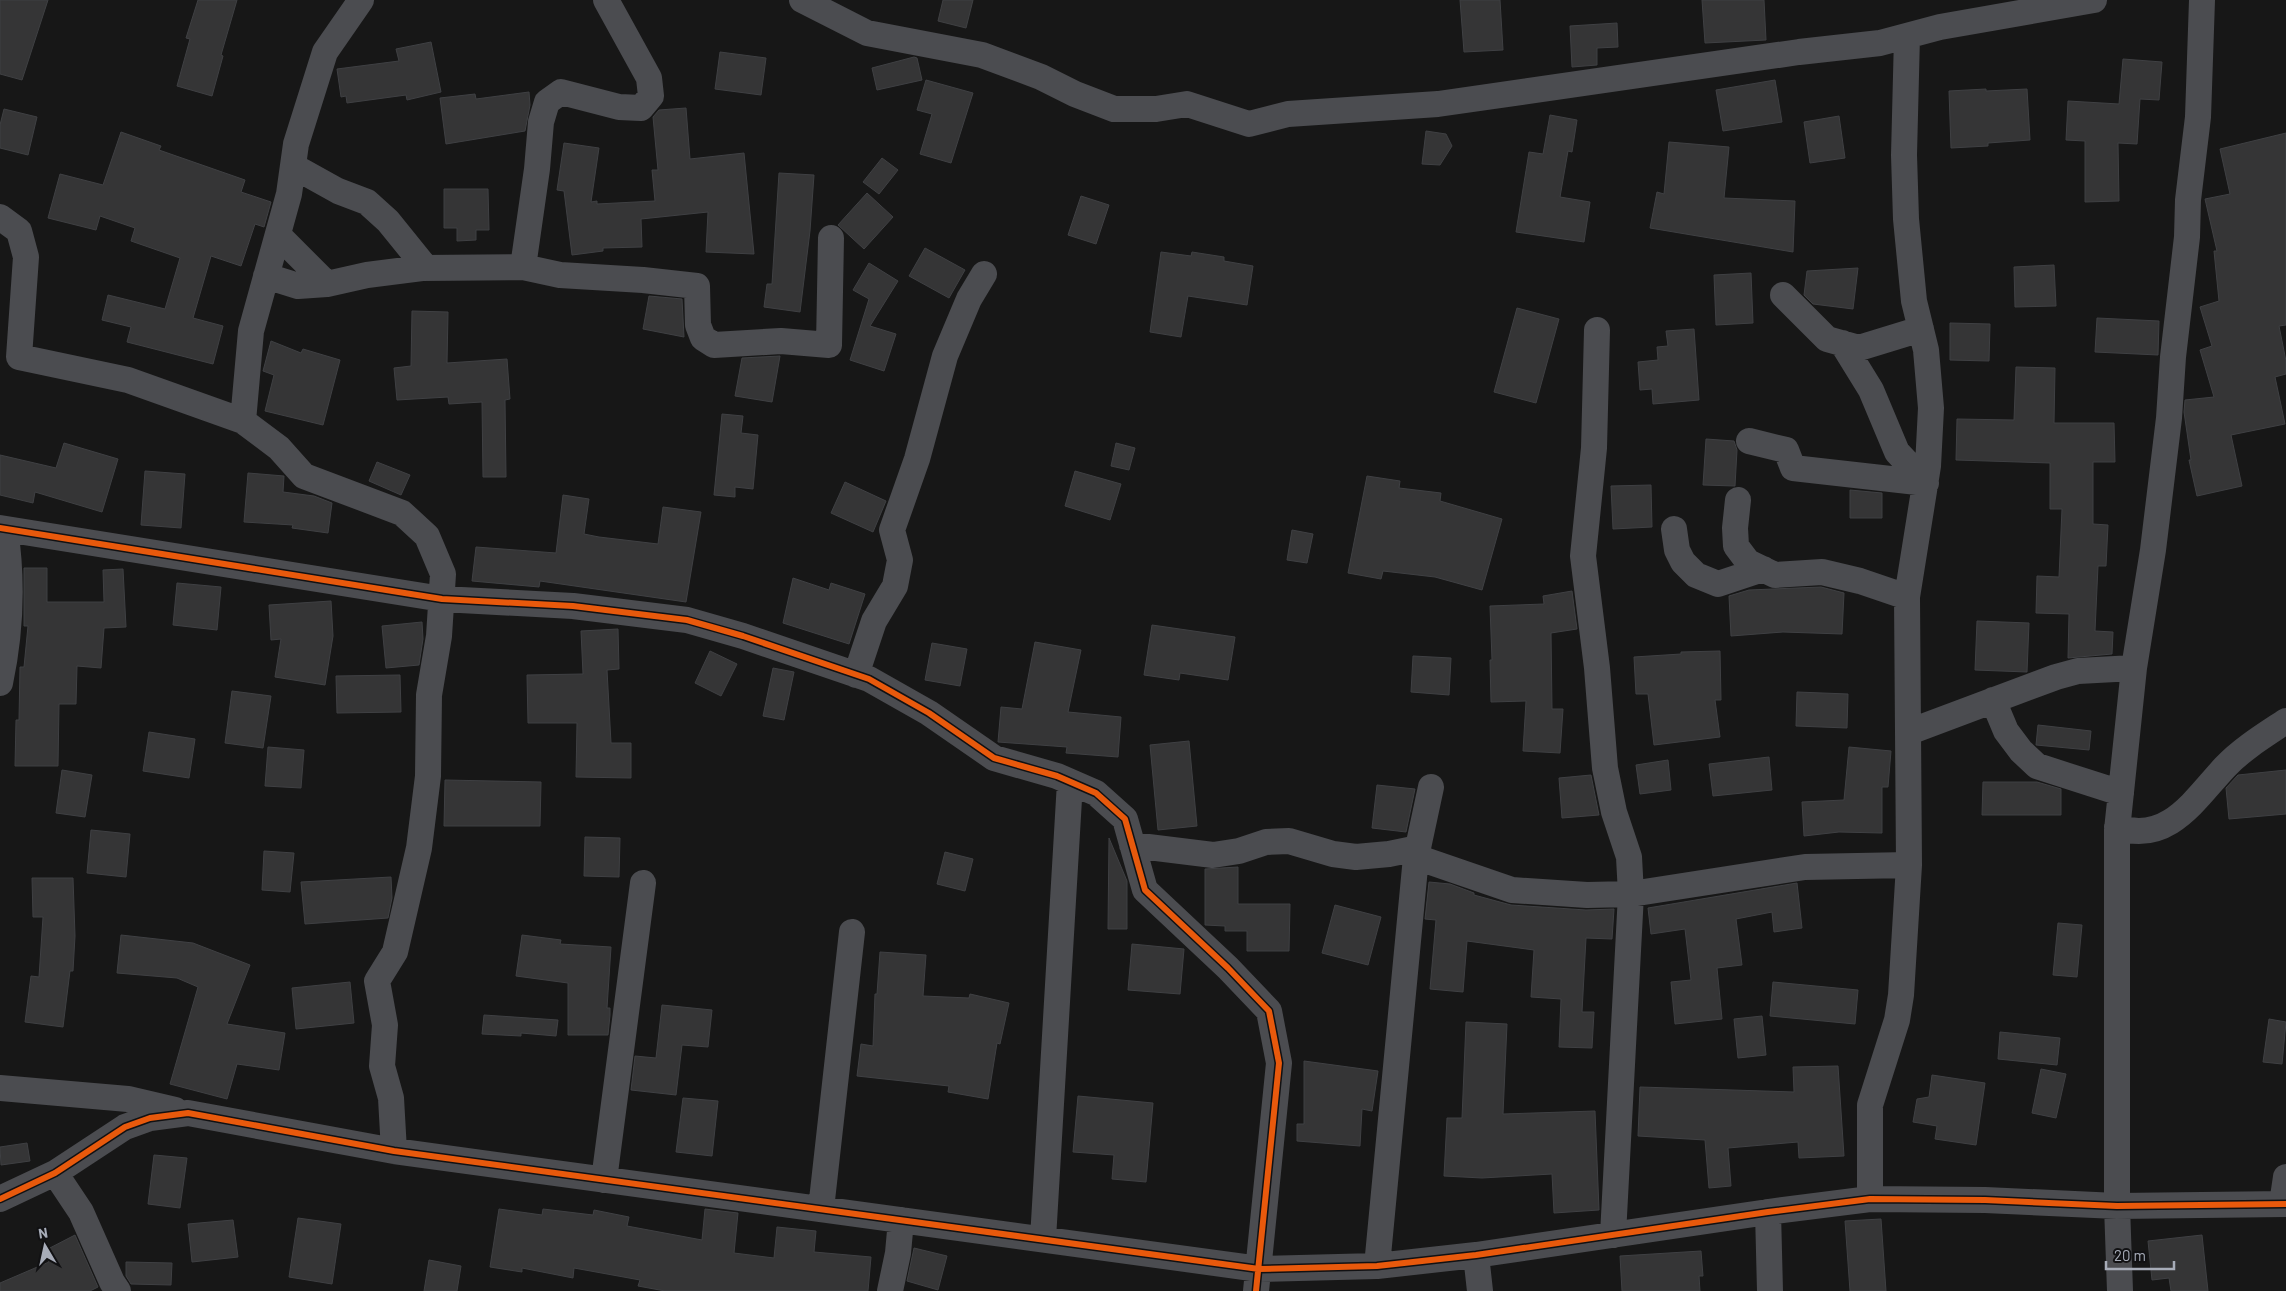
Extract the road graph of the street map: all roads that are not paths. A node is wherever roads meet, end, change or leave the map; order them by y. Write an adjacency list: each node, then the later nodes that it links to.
1 (361, 0): 7 (street)
2 (606, 0): 11 (street)
3 (802, 0): 6 (street)
4 (2094, 0): 6 (street)
5 (2202, 0): 29 (street)
6 (1907, 36): 17 (street)
7 (294, 166): 9 (street); 12 (street)
8 (0, 217): 20 (street)
9 (278, 235): 14 (street); 15 (street)
10 (831, 238): 11 (street)
11 (523, 267): 12 (street)
12 (426, 268): 15 (street)
13 (984, 274): 30 (street)
14 (266, 276): 15 (street); 20 (street)
15 (327, 284)
16 (1783, 295): 19 (street)
17 (1921, 329): 19 (street); 22 (street)
18 (1597, 330): 43 (street)
19 (1842, 343): 22 (street)
20 (243, 421): 28 (street)
21 (1749, 441): 22 (street)
22 (1926, 483): 27 (street)
23 (1738, 500): 26 (street)
24 (2, 528): 28 (street); 31 (street)
25 (1674, 529): 26 (street)
26 (1763, 569): 27 (street)
27 (1907, 597): 34 (street)
28 (442, 599): 30 (street); 47 (street)
29 (2134, 668): 32 (street); 37 (street)
30 (856, 674): 35 (street)
31 (0, 683)
32 (1993, 700): 34 (street); 37 (street)
33 (2286, 721): 38 (street)
34 (1909, 732): 41 (street)
35 (1070, 782): 39 (street); 59 (street)
36 (1431, 787): 40 (street)
37 (2121, 793): 38 (street)
38 (2117, 828): 54 (street)
39 (1132, 845): 40 (street); 62 (street)
40 (1417, 853): 43 (street); 61 (street)
41 (1909, 865): 43 (street); 52 (street)
42 (643, 883): 50 (street)
43 (1631, 894): 58 (street)
44 (852, 932): 55 (street)
45 (0, 1088): 46 (street)
46 (188, 1113): 47 (street); 48 (street)
47 (394, 1151): 50 (street)
48 (55, 1173): 51 (street); 63 (street)
49 (2286, 1177): 53 (street)
50 (604, 1180): 55 (street)
51 (0, 1199)
52 (1870, 1199): 54 (street); 56 (street)
53 (2284, 1204): 54 (street)
54 (2117, 1206): 67 (street)
55 (821, 1209): 57 (street)
56 (1768, 1212): 58 (street); 66 (street)
57 (901, 1220): 59 (street); 64 (street)
58 (1613, 1235): 60 (street)
59 (1043, 1239): 62 (street)
60 (1476, 1255): 61 (street); 65 (street)
61 (1377, 1266): 62 (street)
62 (1258, 1280)
63 (118, 1291)
64 (890, 1291)
65 (1480, 1291)
66 (1770, 1291)
67 (2120, 1291)

